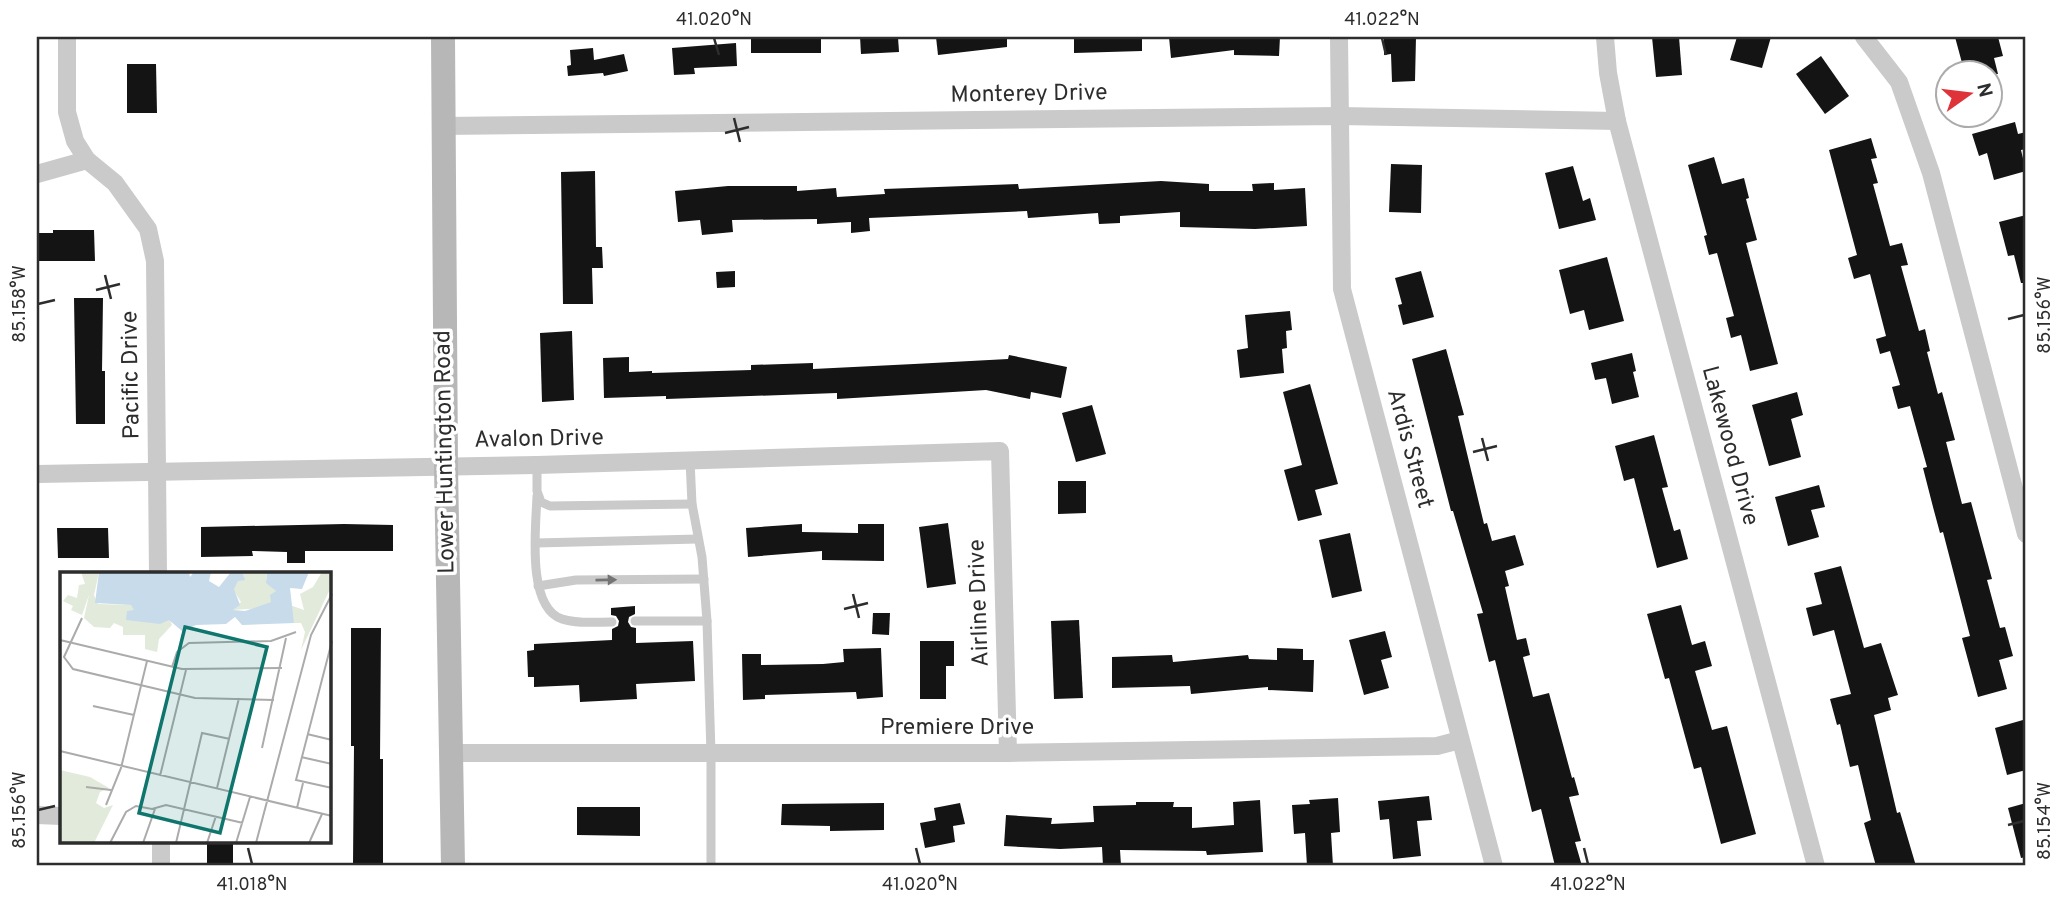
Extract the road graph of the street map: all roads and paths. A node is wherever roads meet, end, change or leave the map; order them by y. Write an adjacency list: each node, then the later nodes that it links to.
1 (67, 37): 9 (street, Pacific Drive)
2 (443, 37): 8 (main road, Lower Huntington Road)
3 (1339, 37): 6 (street, Ardis Street)
4 (1605, 37): 7 (street, Lakewood Drive)
5 (1864, 37): 19 (street)
6 (1339, 116): 7 (street, Monterey Drive); 8 (street, Monterey Drive); 28 (street, Ardis Street)
7 (1617, 121): 39 (street, Lakewood Drive)
8 (442, 126): 14 (main road, Lower Huntington Road)
9 (87, 160): 10 (street); 15 (street, Pacific Drive)
10 (37, 174)
11 (1000, 451): 12 (street, Avalon Drive); 30 (street, Airline Drive)
12 (690, 460): 13 (street, Avalon Drive); 18 (lane)
13 (537, 465): 14 (street, Avalon Drive); 17 (lane)
14 (446, 466): 15 (street, Avalon Drive); 29 (main road, Lower Huntington Road)
15 (157, 472): 16 (street, Avalon Drive); 22 (street, Pacific Drive)
16 (37, 474)
17 (537, 491): 18 (lane); 21 (lane)
18 (692, 504): 20 (lane)
19 (2026, 534)
20 (698, 539): 21 (lane); 23 (lane)
21 (536, 543): 24 (lane)
22 (159, 572)
23 (704, 579): 24 (lane, one-way to 23); 26 (lane)
24 (538, 586): 27 (lane)
25 (635, 621): 26 (lane)
26 (707, 621): 31 (lane)
27 (612, 622)
28 (1460, 740): 30 (street, Premiere Drive); 38 (street, Ardis Street)
29 (452, 753): 31 (street, Premiere Drive); 36 (main road, Lower Huntington Road)
30 (1008, 753): 31 (street, Premiere Drive)
31 (711, 754): 37 (lane)
32 (37, 815): 33 (street)
33 (60, 816)
34 (161, 844): 35 (street)
35 (161, 866)
36 (453, 866)
37 (711, 866)
38 (1494, 866)
39 (1816, 866)

